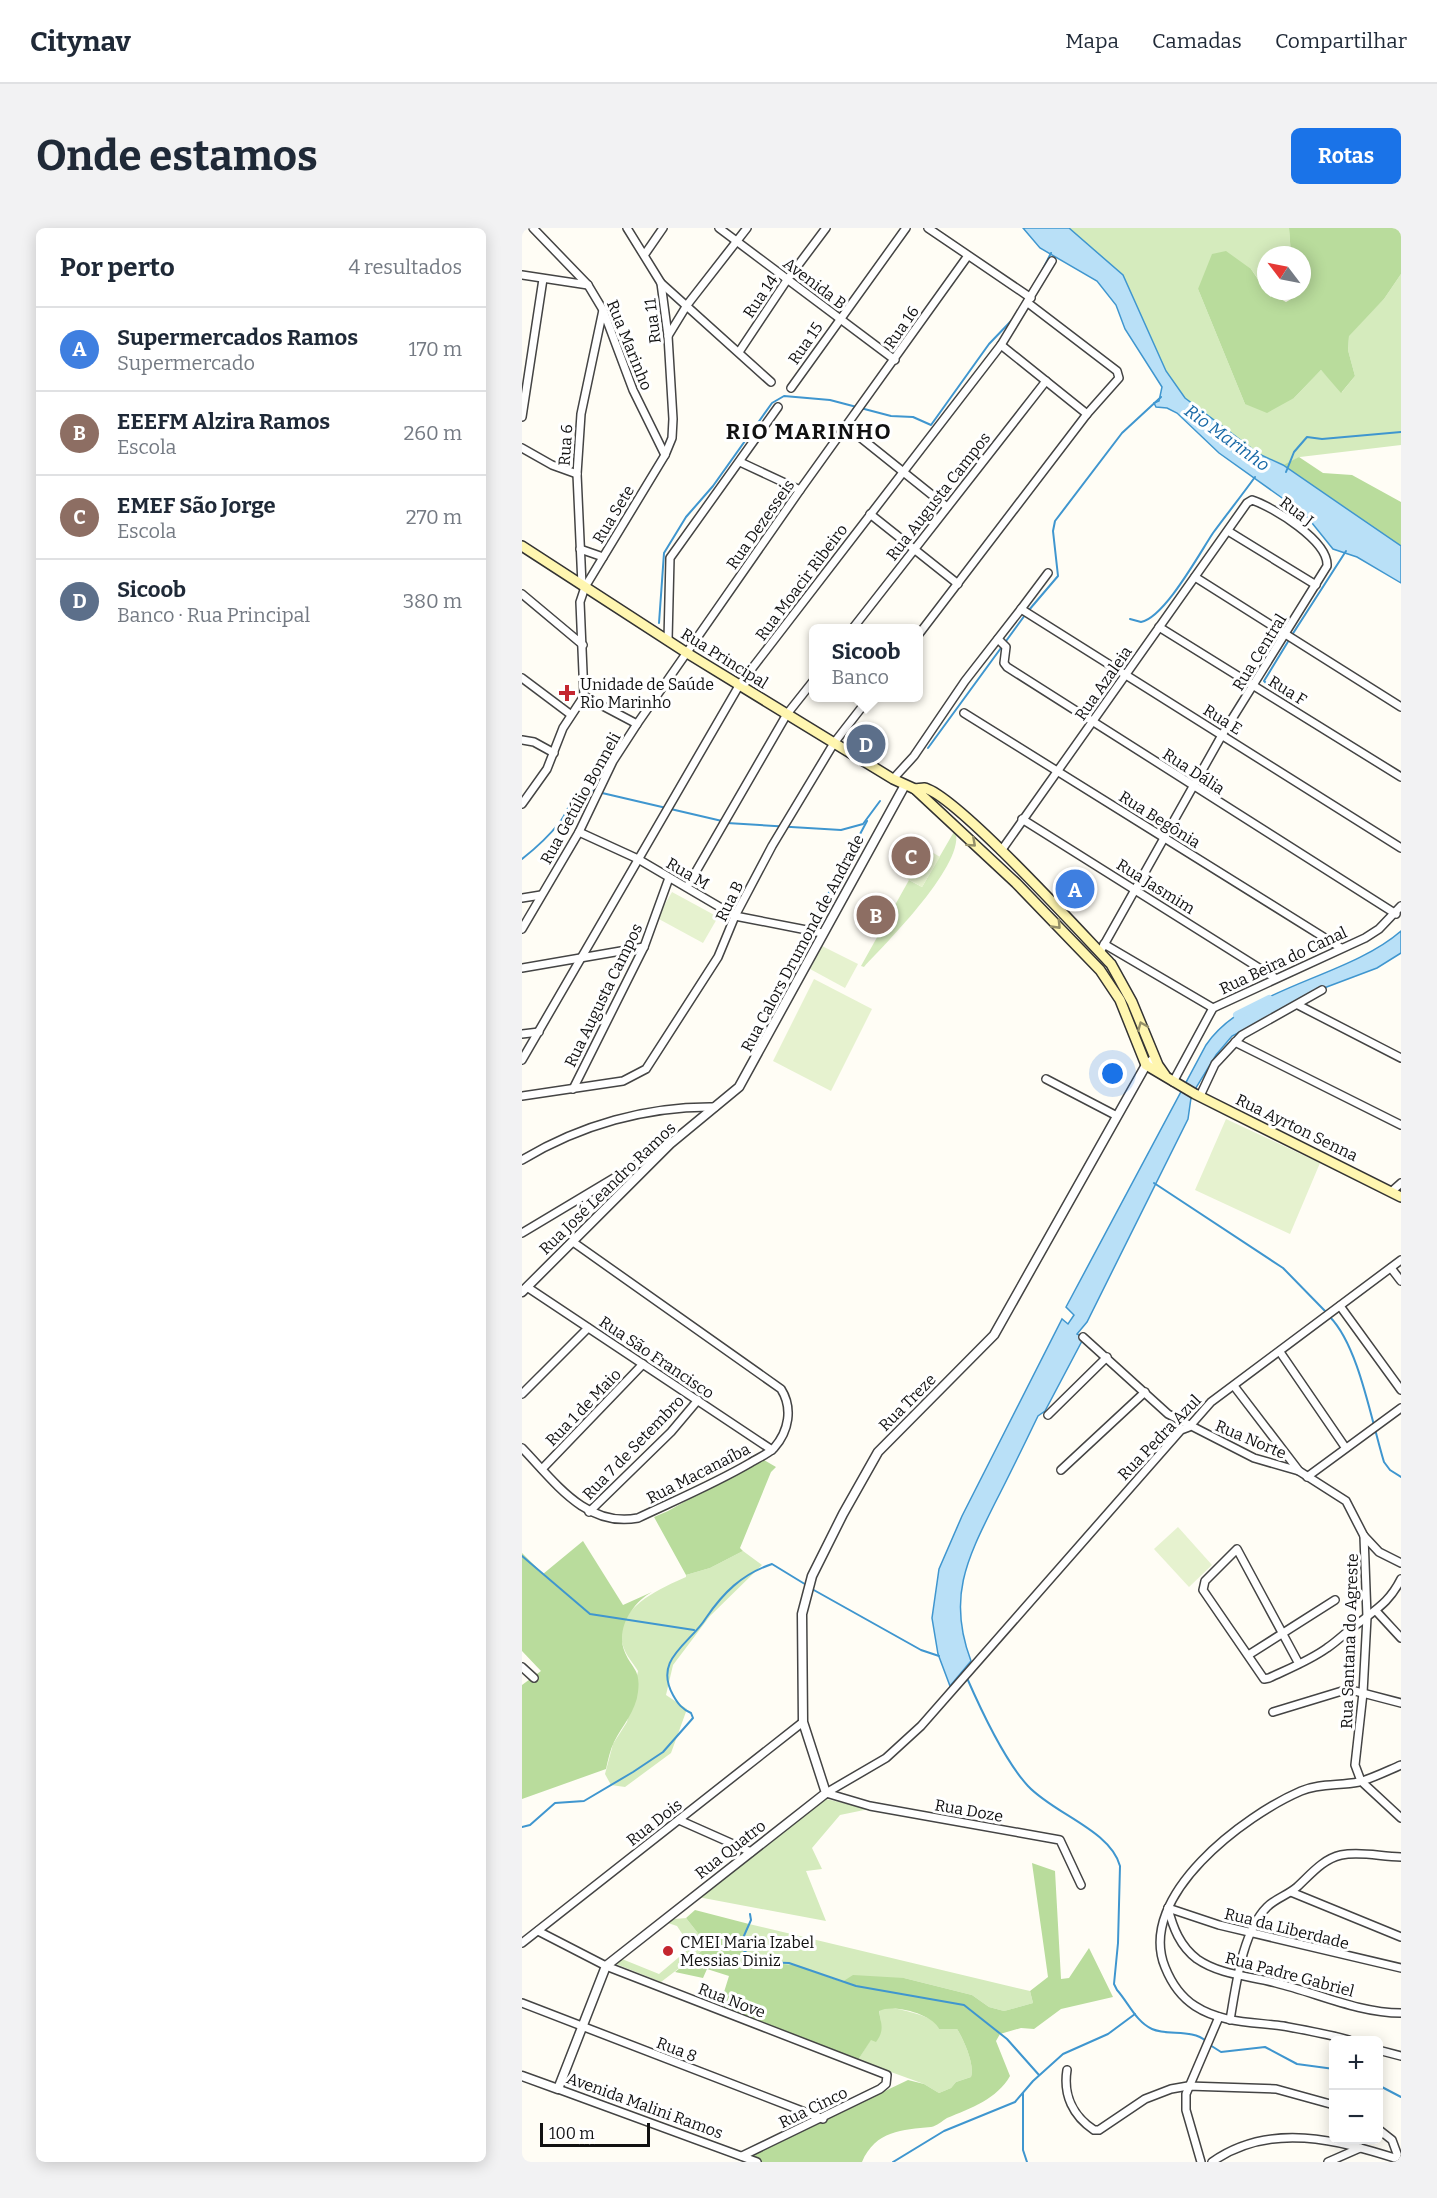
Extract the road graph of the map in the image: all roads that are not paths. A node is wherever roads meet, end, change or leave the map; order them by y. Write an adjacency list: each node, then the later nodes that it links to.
1 (534, 228): 17 (street, Rua Marinho)
2 (627, 228): 10 (street, Rua 11)
3 (663, 228): 10 (street)
4 (719, 228): 9 (street, Avenida B)
5 (747, 228): 9 (street)
6 (826, 228): 15 (street, Rua 14)
7 (906, 228): 21 (street, Rua 15)
8 (928, 228): 11 (street)
9 (737, 242): 15 (street, Avenida B); 19 (street)
10 (645, 254): 16 (street, Rua 11)
11 (967, 257): 18 (street); 25 (street, Rua 16)
12 (1052, 261): 18 (street, Rua Moacir Ribeiro)
13 (522, 275): 14 (street)
14 (543, 279): 17 (street); 32 (street)
15 (787, 280): 21 (street, Avenida B); 24 (street, Rua 14)
16 (661, 283): 19 (street); 22 (street, Rua 11)
17 (588, 285): 20 (street, Rua Marinho)
18 (1028, 297): 23 (street, Rua Moacir Ribeiro); 31 (street)
19 (687, 305): 22 (street); 24 (street)
20 (603, 310): 35 (street, Rua Marinho); 37 (street, Rua 6)
21 (839, 318): 25 (street, Avenida B); 28 (street, Rua 15)
22 (668, 336): 35 (street, Rua 11)
23 (1001, 345): 26 (street); 38 (street, Rua Moacir Ribeiro)
24 (739, 351): 27 (street)
25 (895, 360): 30 (street, Rua 16)
26 (1046, 381): 31 (street); 40 (street, Rua Augusta Campos)
27 (771, 382)
28 (791, 388)
29 (778, 407): 36 (street)
30 (856, 411): 33 (street, Rua Dezesseis)
31 (1087, 414): 49 (street)
32 (522, 417)
33 (846, 426): 38 (street); 39 (street, Rua Dezesseis)
34 (522, 448): 37 (street)
35 (665, 454): 46 (street, Rua Sete)
36 (740, 462): 39 (street); 58 (street)
37 (577, 474): 44 (street, Rua 6)
38 (902, 474): 40 (street); 41 (street, Rua Moacir Ribeiro)
39 (800, 490): 61 (street, Rua Dezesseis)
40 (947, 507): 45 (street, Rua Augusta Campos)
41 (870, 514): 45 (street); 64 (street, Rua Moacir Ribeiro)
42 (1228, 531): 48 (street, Rua Azaleia); 50 (street); 50 (street, Rua J)
43 (522, 546): 51 (main road, Rua Principal)
44 (580, 549): 46 (street); 51 (street, Rua 6)
45 (914, 549): 49 (street); 54 (street, Rua Augusta Campos)
46 (603, 557): 51 (street, Rua Sete)
47 (1048, 573): 53 (street)
48 (1195, 577): 55 (street, Rua Azaleia); 57 (street)
49 (958, 584): 56 (street)
50 (1316, 585): 57 (street, Rua Central)
51 (583, 586): 58 (main road, Rua Principal); 60 (street)
52 (522, 594): 60 (street)
53 (1025, 612): 59 (street); 62 (street, Rua E)
54 (856, 624)
55 (1159, 627): 62 (street, Rua Azaleia); 65 (street, Rua F)
56 (923, 628)
57 (1286, 635): 65 (street, Rua Central); 69 (street)
58 (668, 640): 61 (main road, Rua Principal)
59 (1001, 641): 73 (street, Rua Dália); 81 (street)
60 (583, 645): 67 (street)
61 (687, 653): 64 (main road, Rua Principal); 74 (street, Rua Getúlio Bonneli)
62 (1126, 674): 73 (street, Rua Azaleia); 75 (street, Rua E)
63 (522, 678): 71 (street)
64 (740, 684): 72 (main road, Rua Principal); 90 (street, Rua Moacir Ribeiro)
65 (1254, 684): 75 (street, Rua Central); 80 (street, Rua F)
66 (809, 685): 72 (street)
67 (584, 696): 71 (street); 74 (street)
68 (866, 702): 77 (street)
69 (1401, 706)
70 (964, 713): 79 (street, Rua Begônia)
71 (570, 714): 78 (street)
72 (787, 714): 77 (main road, Rua Principal); 92 (street)
73 (1092, 722): 79 (street, Rua Azaleia); 82 (street, Rua Dália)
74 (637, 724): 86 (street, Rua Getúlio Bonneli)
75 (1222, 735): 82 (street, Rua Central); 88 (street, Rua E)
76 (522, 740): 78 (street)
77 (834, 743): 81 (main road, Rua Principal); 98 (street, Rua B)
78 (554, 753): 84 (street)
79 (1057, 770): 85 (street, Rua Azaleia); 87 (street, Rua Begônia)
80 (1401, 777)
81 (899, 782): 83 (main road, Rua Principal); 100 (street, Rua Calors Drumond de Andrade)
82 (1193, 786): 87 (street, Rua Central); 97 (street, Rua Dália)
83 (915, 789): 89 (main road, Rua Principal); 116 (main road, Rua Principal, one-way to 116)
84 (522, 804)
85 (1022, 819): 89 (street, Rua Azaleia); 93 (street, Rua Jasmim)
86 (579, 832): 90 (street, Rua M); 94 (street, Rua Getúlio Bonneli)
87 (1164, 838): 93 (street, Rua Central); 103 (street, Rua Begônia)
88 (1401, 848)
89 (1001, 851): 102 (main road, Rua Principal)
90 (638, 859): 91 (street, Rua M); 104 (street, Rua Moacir Ribeiro)
91 (669, 878): 92 (street, Rua M); 101 (street, Rua Augusta Campos)
92 (687, 887): 98 (street, Rua M)
93 (1136, 890): 102 (street, Rua Central); 106 (street, Rua Jasmim)
94 (541, 895): 95 (street); 99 (street, Rua Getúlio Bonneli)
95 (522, 898)
96 (1401, 906): 97 (street, Rua Beira do Canal)
97 (1396, 914): 103 (street, Rua Beira do Canal)
98 (735, 916): 100 (street, Rua M); 119 (street, Rua B)
99 (522, 929)
100 (822, 933): 122 (street, Rua Calors Drumond de Andrade)
101 (644, 947): 104 (street); 119 (street, Rua Augusta Campos)
102 (1102, 948): 109 (street); 113 (main road, Rua Principal, one-way to 102)
103 (1341, 948): 106 (street, Rua Beira do Canal)
104 (583, 958): 105 (street); 110 (street, Rua Moacir Ribeiro)
105 (522, 968)
106 (1275, 978): 109 (street, Rua Beira do Canal)
107 (1322, 990): 108 (street)
108 (1298, 1005): 112 (street); 114 (street)
109 (1213, 1008): 118 (street, Rua Beira do Canal)
110 (539, 1032): 111 (street); 115 (street, Rua Moacir Ribeiro)
111 (522, 1034)
112 (1235, 1042): 120 (street); 124 (street)
113 (1155, 1058): 116 (street); 118 (main road, Rua Principal)
114 (1401, 1058)
115 (522, 1060)
116 (1146, 1065): 118 (main road); 123 (street, Rua Treze)
117 (1046, 1079): 123 (street)
118 (1173, 1081): 120 (main road, Rua Ayrton Senna)
119 (573, 1089): 121 (street)
120 (1198, 1095): 128 (main road, Rua Ayrton Senna)
121 (522, 1096)
122 (715, 1107): 125 (street, Rua José Leandro Ramos); 126 (street)
123 (1117, 1116): 174 (street, Rua Treze)
124 (1401, 1125)
125 (670, 1144): 130 (street); 131 (street, Rua José Leandro Ramos)
126 (522, 1160)
127 (1401, 1183): 128 (street)
128 (1392, 1191): 129 (main road, Rua Ayrton Senna)
129 (1401, 1197)
130 (522, 1233)
131 (573, 1242): 135 (street, Rua José Leandro Ramos); 152 (street, Rua Macanaíba)
132 (1401, 1260): 133 (street, Rua Pedra Azul)
133 (1391, 1268): 134 (street); 136 (street, Rua Pedra Azul)
134 (1401, 1281)
135 (524, 1289): 137 (street, Rua São Francisco)
136 (1340, 1306): 139 (street, Rua Pedra Azul); 143 (street)
137 (588, 1328): 141 (street, Rua São Francisco); 145 (street)
138 (1083, 1336): 140 (street, Rua Norte)
139 (1280, 1352): 142 (street, Rua Pedra Azul); 150 (street)
140 (1107, 1357): 144 (street, Rua Norte); 148 (street)
141 (643, 1364): 146 (street, Rua São Francisco); 153 (street, Rua 1 de Maio)
142 (1234, 1386): 149 (street, Rua Pedra Azul); 155 (street)
143 (1401, 1390)
144 (1145, 1392): 149 (street, Rua Norte); 154 (street)
145 (522, 1394)
146 (698, 1400): 152 (street, Rua São Francisco); 157 (street, Rua 7 de Setembro)
147 (1401, 1408): 150 (street)
148 (1048, 1415)
149 (1188, 1427): 155 (street, Rua Norte); 169 (street, Rua Pedra Azul)
150 (1345, 1447): 156 (street)
151 (522, 1448): 153 (street, Rua Macanaíba)
152 (772, 1450): 157 (street, Rua Macanaíba)
153 (542, 1468): 157 (street, Rua Macanaíba)
154 (1061, 1470)
155 (1299, 1471): 156 (street)
156 (1307, 1477): 158 (street)
157 (589, 1512)
158 (1364, 1536): 159 (street); 163 (street, Rua Santana do Agreste)
159 (1401, 1563)
160 (1401, 1579): 162 (street)
161 (1335, 1600): 164 (street)
162 (1377, 1611): 163 (street); 165 (street)
163 (1367, 1617): 167 (street); 171 (street, Rua Santana do Agreste)
164 (1284, 1632): 166 (street); 166 (street); 167 (street)
165 (1399, 1633)
166 (1250, 1654): 167 (street)
167 (1299, 1664)
168 (522, 1667): 170 (street)
169 (972, 1670): 177 (street, Rua Quatro)
170 (534, 1678)
171 (1363, 1693): 172 (street); 173 (street); 176 (street, Rua Santana do Agreste)
172 (1401, 1703)
173 (1273, 1712)
174 (803, 1722): 177 (street, Rua Treze); 179 (street, Rua Dois)
175 (1401, 1765): 176 (street)
176 (1361, 1781): 178 (street); 184 (street)
177 (826, 1793): 180 (street, Rua Quatro); 182 (street, Rua Doze)
178 (1401, 1818)
179 (679, 1820): 180 (street); 185 (street, Rua Dois)
180 (751, 1852): 189 (street, Rua Quatro)
181 (1401, 1857): 183 (street)
182 (1081, 1884)
183 (1292, 1892): 186 (street); 187 (street)
184 (1168, 1908): 186 (street, Rua da Liberdade); 191 (street, Rua Padre Gabriel); 194 (street)
185 (538, 1931): 188 (street, Rua Dois); 189 (street, Rua Nove)
186 (1252, 1933): 190 (street, Rua da Liberdade); 191 (street)
187 (1401, 1937)
188 (522, 1943)
189 (606, 1966): 196 (street); 201 (street, Rua Nove)
190 (1401, 1968)
191 (1238, 1975): 193 (street, Rua Padre Gabriel); 195 (street)
192 (522, 2003): 196 (street, Rua 8)
193 (1401, 2013)
194 (1219, 2017): 195 (street); 203 (street)
195 (1230, 2020): 197 (street)
196 (582, 2027): 204 (street); 206 (street, Rua 8)
197 (1330, 2036)
198 (1383, 2051): 199 (street)
199 (1401, 2056)
200 (1067, 2070): 203 (street)
201 (886, 2075): 206 (street, Rua Cinco)
202 (522, 2076): 204 (street, Avenida Malini Ramos)
203 (1188, 2086): 205 (street); 212 (street)
204 (558, 2089): 209 (street, Avenida Malini Ramos)
205 (1329, 2104)
206 (823, 2119): 209 (street, Rua Cinco)
207 (1383, 2134): 210 (street)
208 (1360, 2148): 210 (street); 213 (street); 214 (street)
209 (742, 2156): 211 (street, Avenida Malini Ramos)
210 (1400, 2160)
211 (757, 2162)
212 (1201, 2162)
213 (1212, 2162)
214 (1328, 2162)

